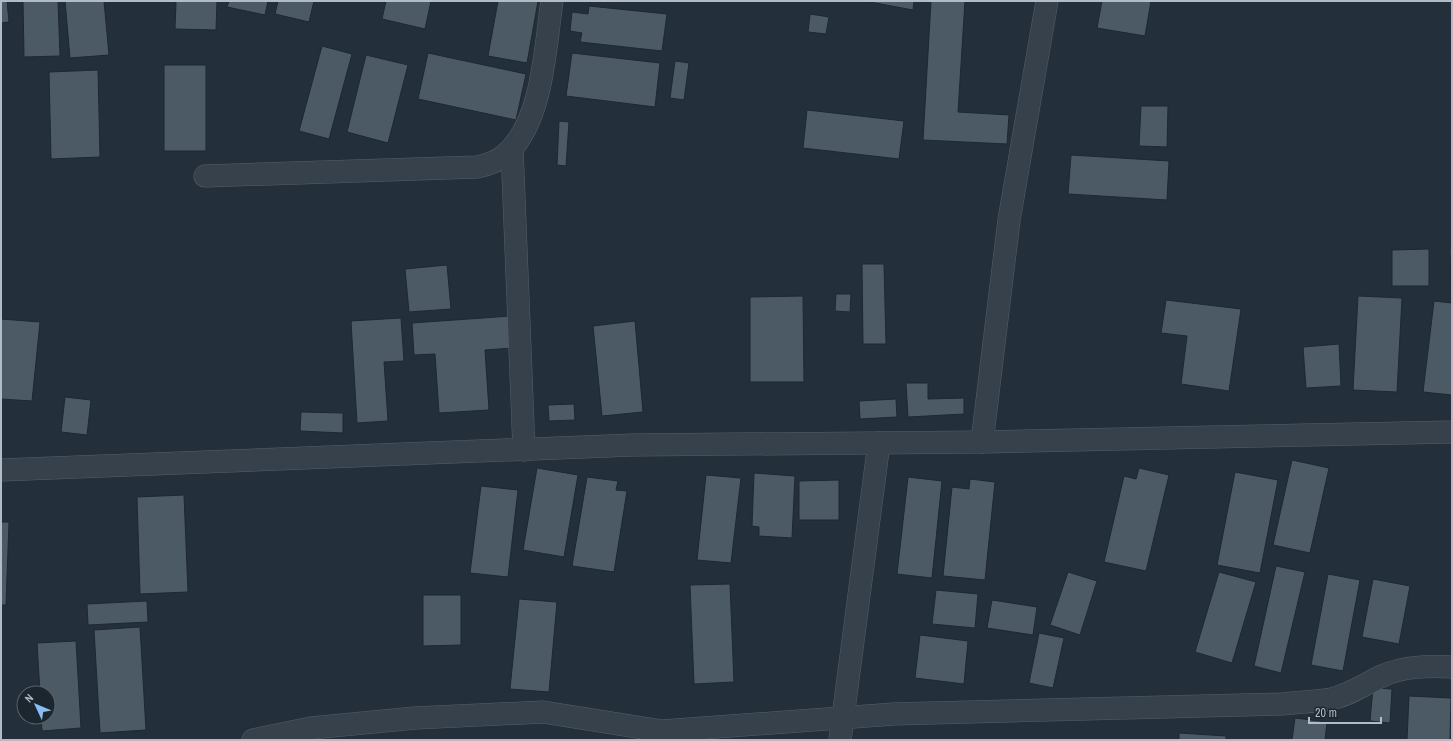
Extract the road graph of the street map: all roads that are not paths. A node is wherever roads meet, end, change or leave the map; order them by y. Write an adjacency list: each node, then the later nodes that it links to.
1 (552, 1): 3 (street)
2 (1047, 1): 6 (street)
3 (512, 148): 4 (street); 8 (street)
4 (205, 176)
5 (1452, 432): 6 (street)
6 (982, 442): 7 (street)
7 (878, 443): 8 (street); 11 (street)
8 (524, 450): 9 (street)
9 (1, 470)
10 (1452, 667): 11 (street)
11 (843, 718): 12 (street); 13 (street)
12 (253, 740)
13 (840, 740)

